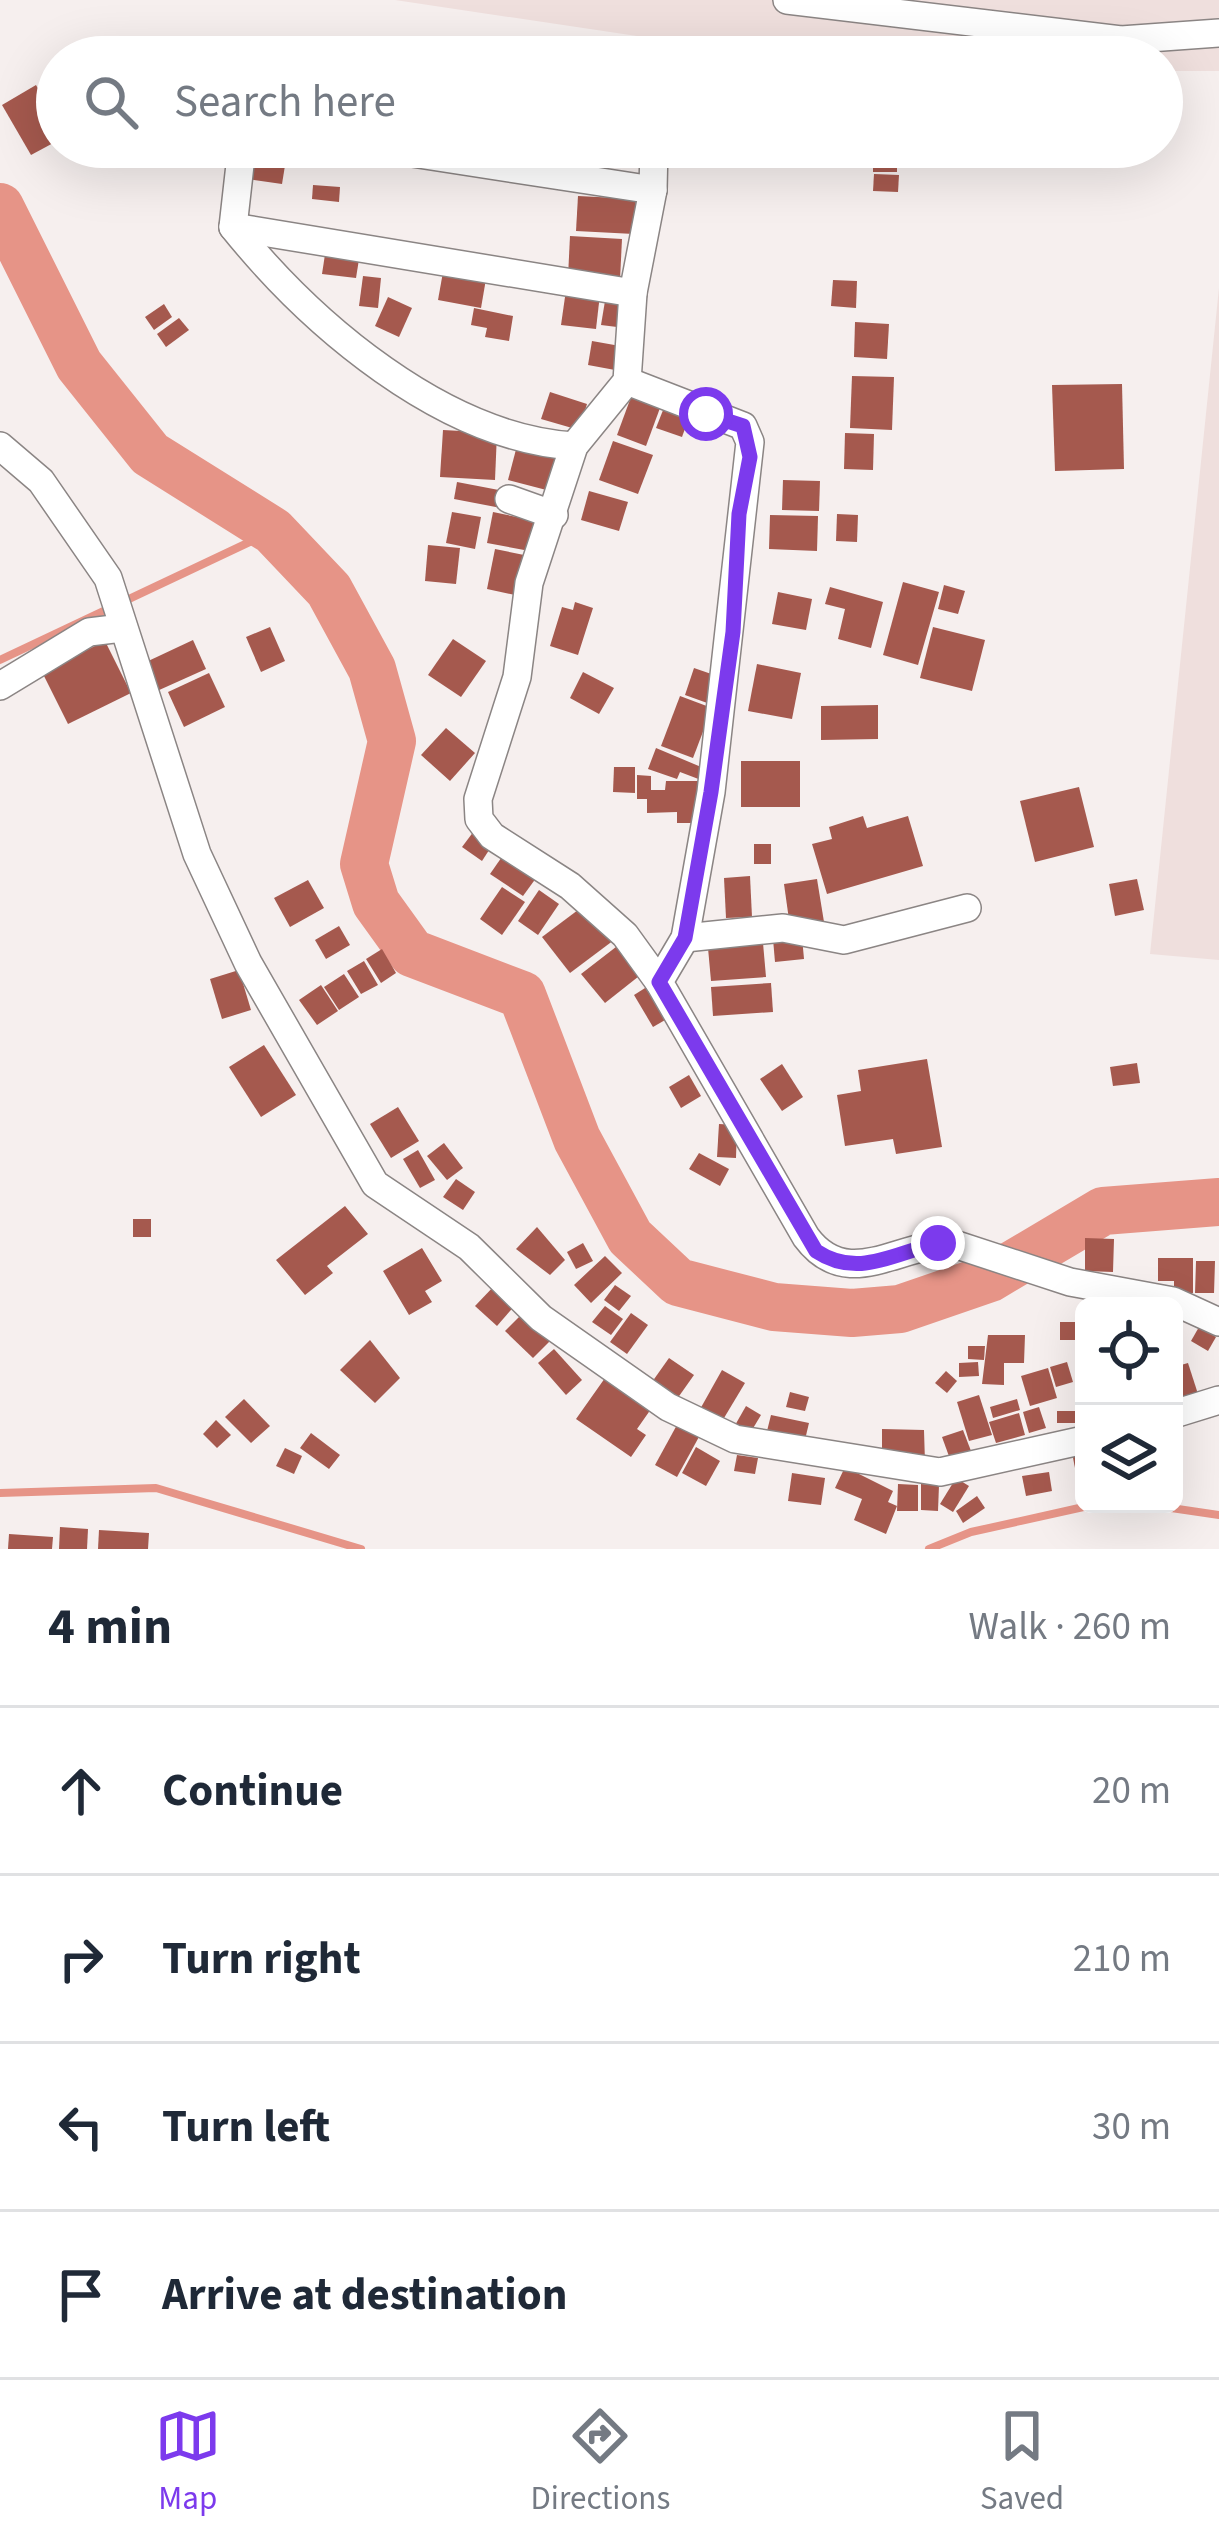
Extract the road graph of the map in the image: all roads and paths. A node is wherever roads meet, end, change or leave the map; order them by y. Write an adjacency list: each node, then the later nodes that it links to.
1 (787, 0): 3 (street)
2 (1219, 33): 4 (street)
3 (1088, 36)
4 (1177, 36)
5 (240, 168): 9 (street)
6 (493, 168): 8 (street)
7 (654, 168): 8 (street)
8 (653, 190): 10 (street)
9 (233, 227): 10 (street); 13 (street)
10 (633, 293): 11 (street)
11 (627, 381): 13 (street); 19 (street)
12 (0, 446): 16 (street)
13 (574, 446): 15 (street)
14 (508, 500): 15 (street)
15 (554, 515): 20 (street)
16 (120, 620): 17 (street); 24 (street)
17 (0, 686)
18 (967, 908): 19 (street)
19 (685, 938): 20 (street)
20 (659, 982): 21 (street)
21 (1219, 1322)
22 (1219, 1400): 23 (street)
23 (1183, 1411)
24 (1075, 1442)

